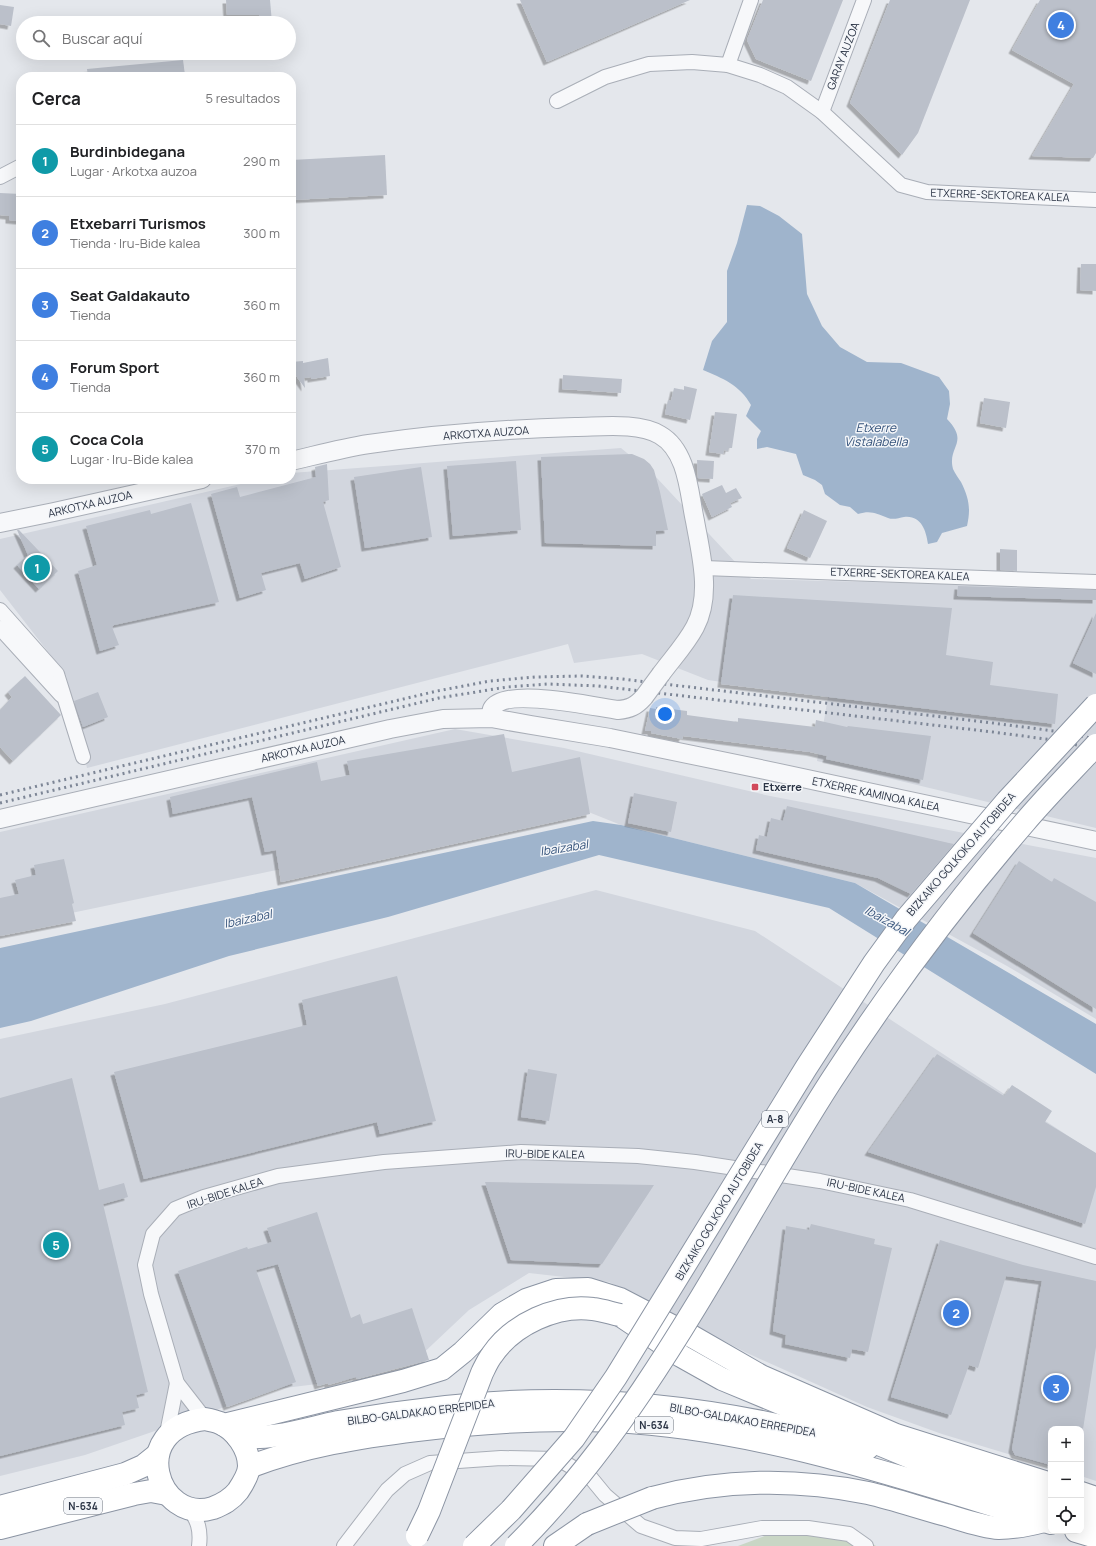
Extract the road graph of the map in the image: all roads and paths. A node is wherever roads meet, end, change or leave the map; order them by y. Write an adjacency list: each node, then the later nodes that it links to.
1 (751, 0): 3 (street)
2 (864, 0): 5 (street, GARAY AUZOA)
3 (728, 66): 4 (street); 5 (street)
4 (557, 101)
5 (822, 112): 8 (street, ETXERRE-SEKTOREA KALEA)
6 (16, 169): 7 (street)
7 (0, 177)
8 (1096, 200)
9 (296, 459): 12 (street, ARKOTXA AUZOA)
10 (179, 484): 11 (street, ARKOTXA AUZOA)
11 (0, 522)
12 (704, 568): 13 (street, ETXERRE-SEKTOREA KALEA); 18 (street, bridge)
13 (1096, 582)
14 (0, 610): 16 (street)
15 (0, 628): 16 (street)
16 (64, 698): 21 (street)
17 (1096, 706): 48 (highway, BIZKAIKO GOLKOKO AUTOBIDEA / A-8, bridge)
18 (490, 718): 19 (street, ARKOTXA AUZOA); 22 (street, ARKOTXA AUZOA)
19 (610, 738): 23 (street, ETXERRE KAMINOA KALEA)
20 (1096, 745): 49 (highway, A-8, bridge)
21 (82, 757)
22 (0, 819)
23 (1096, 841)
24 (1096, 1256): 25 (street, IRU-BIDE KALEA)
25 (177, 1383): 26 (street); 27 (street)
26 (222, 1427): 27 (highway); 28 (highway); 29 (highway, BILBO-GALDAKAO ERREPIDEA / N-634); 30 (highway)
27 (162, 1446): 31 (highway); 35 (highway, N-634)
28 (249, 1467): 34 (highway); 39 (highway, BILBO-GALDAKAO ERREPIDEA / N-634)
29 (934, 1467): 38 (highway, BILBO-GALDAKAO ERREPIDEA / N-634); 46 (highway, bridge)
30 (1048, 1483)
31 (168, 1494): 36 (highway); 42 (highway, N-634)
32 (1084, 1494): 33 (highway)
33 (1096, 1498)
34 (222, 1505): 36 (highway); 45 (street)
35 (0, 1507)
36 (188, 1507): 45 (street)
37 (1084, 1513): 41 (highway)
38 (1048, 1516)
39 (1048, 1516)
40 (1048, 1516): 50 (highway, bridge)
41 (1096, 1517)
42 (0, 1528)
43 (1084, 1533): 44 (highway)
44 (1096, 1537)
45 (200, 1539)
46 (414, 1541)
47 (344, 1546): 51 (street)
48 (474, 1546)
49 (516, 1546)
50 (555, 1546)
51 (866, 1546)

